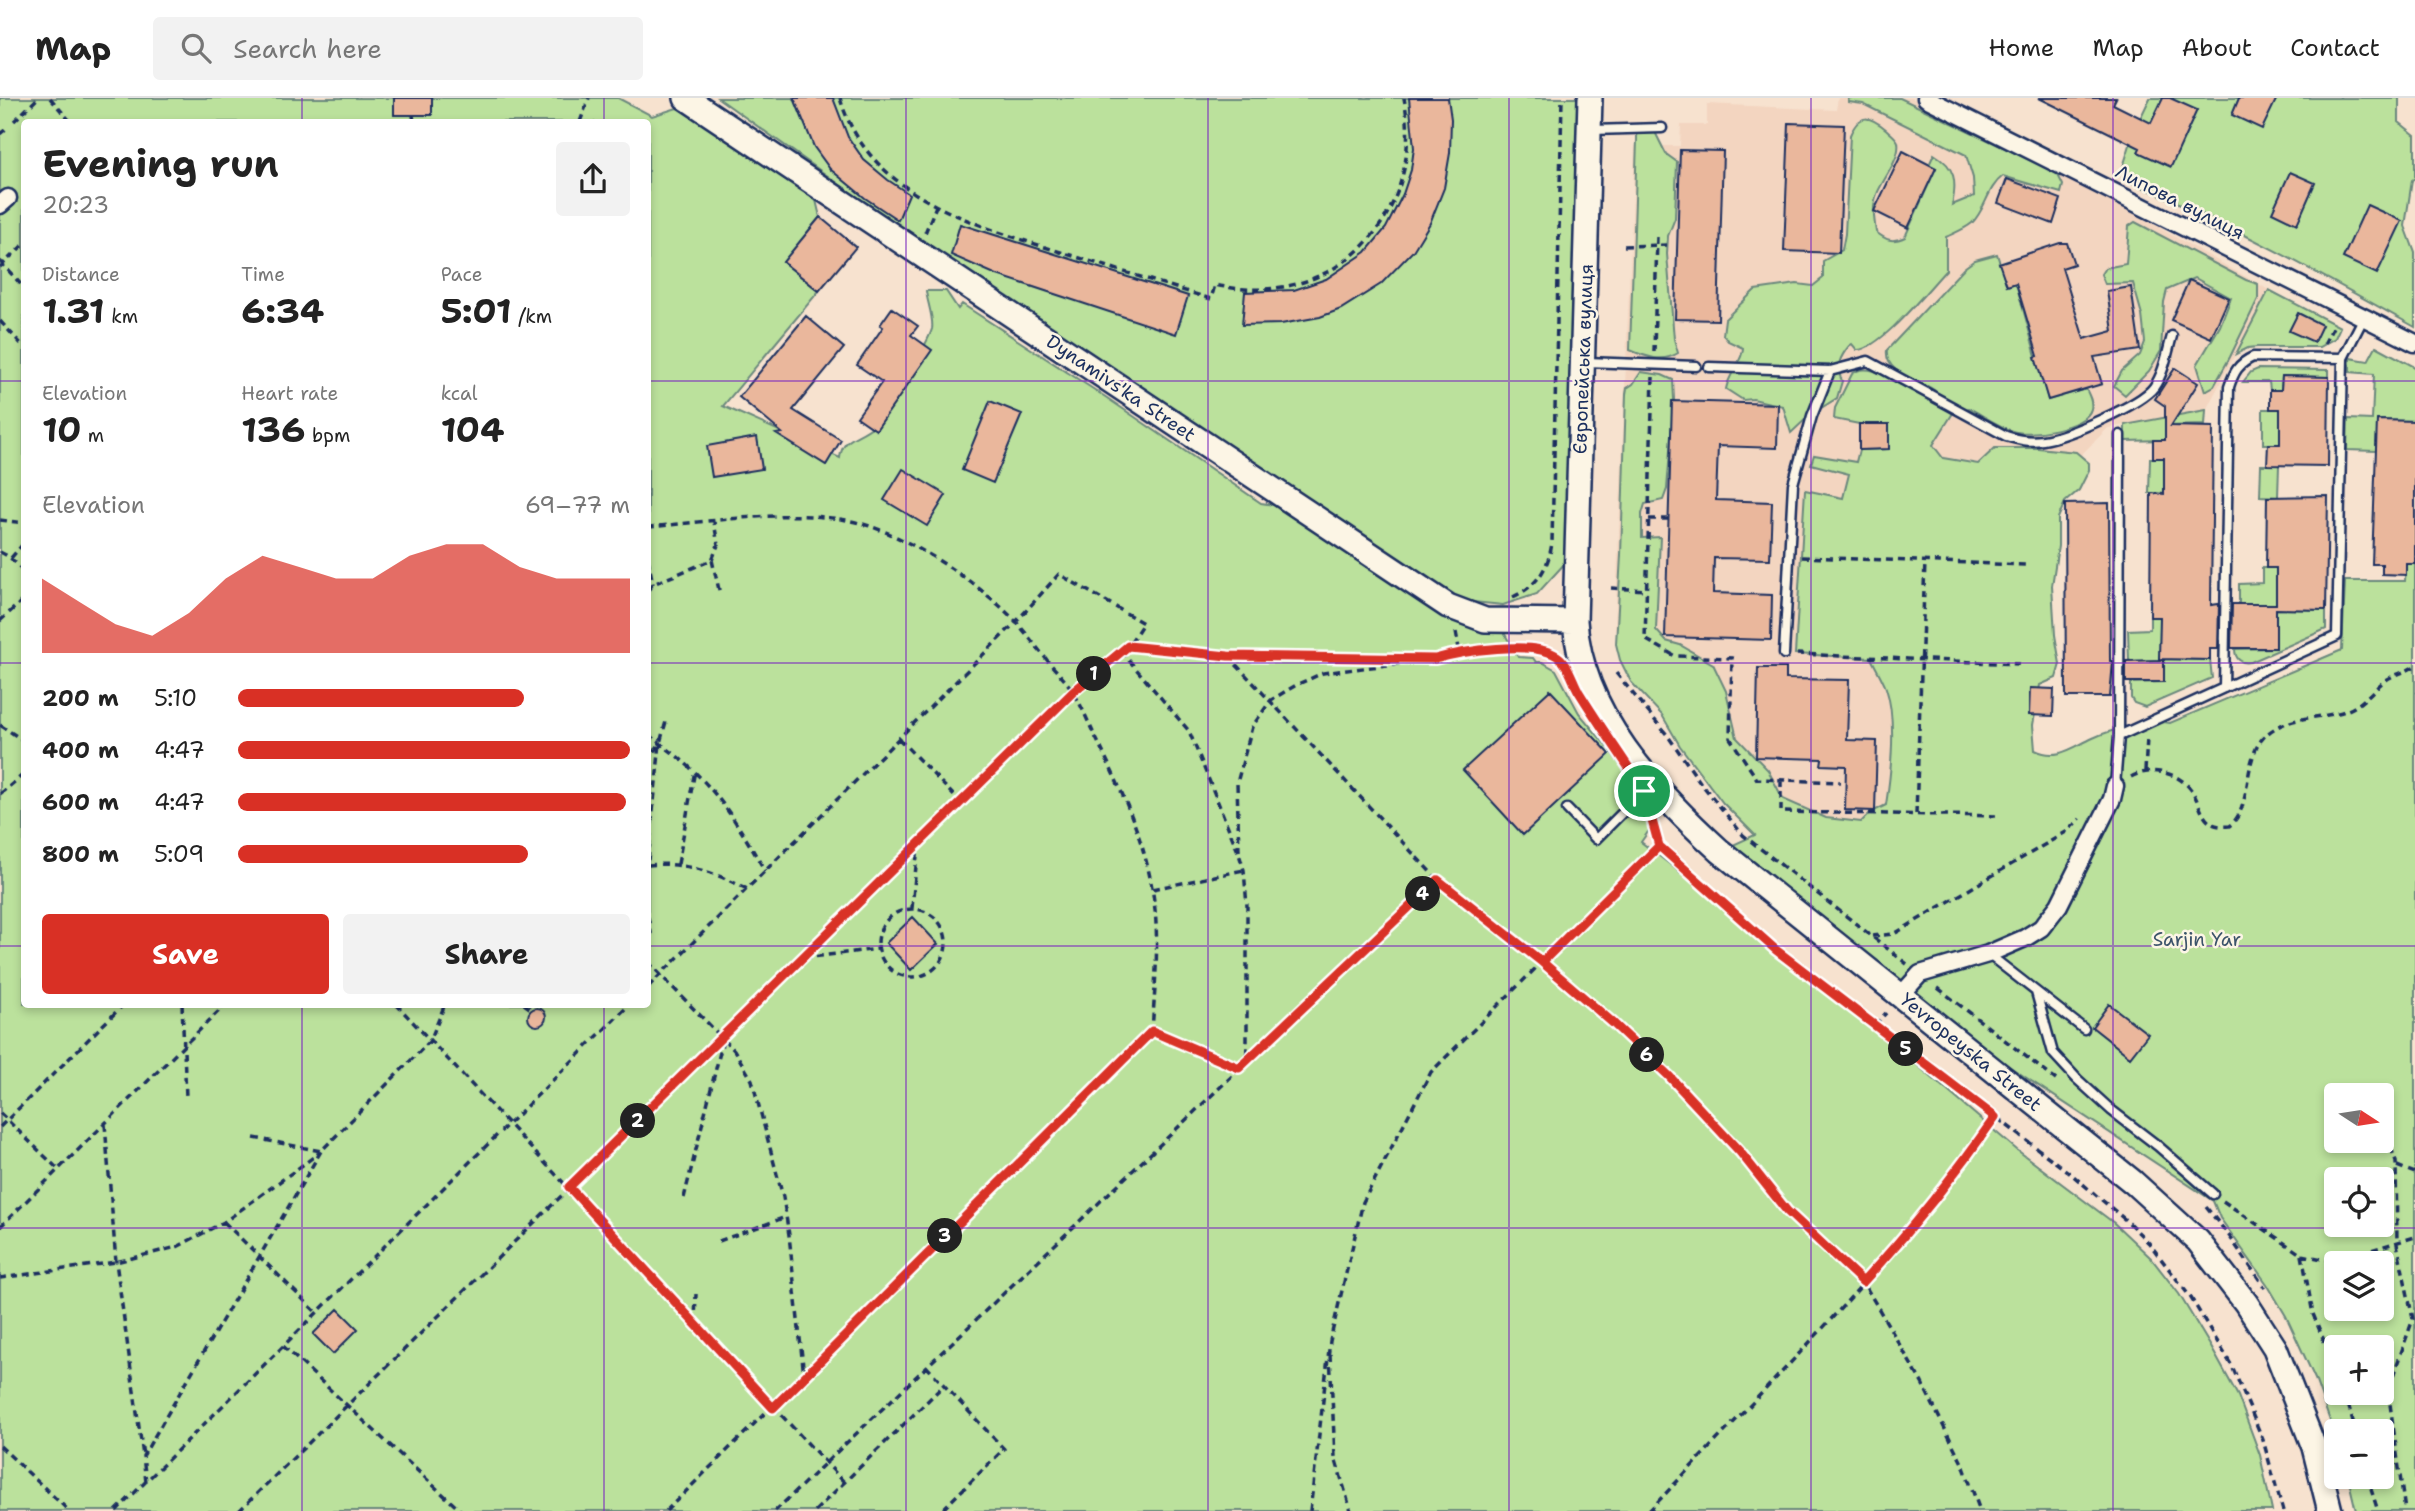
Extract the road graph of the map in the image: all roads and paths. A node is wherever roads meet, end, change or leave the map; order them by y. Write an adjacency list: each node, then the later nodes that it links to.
1 (38, 98): 14 (path)
2 (50, 98): 11 (path)
3 (589, 98): 13 (path)
4 (840, 98): 19 (path)
5 (1404, 98): 19 (path)
6 (1562, 98): 62 (path)
7 (1590, 98): 17 (main road, Європейська вулиця)
8 (1926, 98): 28 (street, Липова вулиця)
9 (698, 102): 65 (main road, Dynamivs'ka Street)
10 (413, 115): 12 (path)
11 (68, 119)
12 (414, 119)
13 (581, 119)
14 (15, 121)
15 (1662, 128): 17 (lane)
16 (6, 129): 18 (path)
17 (1589, 131): 36 (main road, Європейська вулиця)
18 (0, 134)
19 (936, 206): 21 (path)
20 (1657, 236): 23 (path)
21 (923, 239)
22 (1624, 246): 23 (path)
23 (1657, 246): 24 (path); 37 (path)
24 (1670, 246)
25 (21, 247): 26 (path)
26 (1, 264): 27 (path)
27 (21, 285)
28 (2343, 307): 29 (street, Липова вулиця); 34 (path)
29 (2364, 317): 32 (street, Липова вулиця); 35 (lane)
30 (0, 321): 33 (path)
31 (2172, 336): 40 (lane)
32 (2415, 343)
33 (21, 344)
34 (2316, 358): 35 (lane); 77 (lane)
35 (2343, 358): 77 (lane)
36 (1583, 362): 37 (lane); 65 (main road, Європейська вулиця)
37 (1653, 365): 38 (lane); 42 (path)
38 (1696, 366)
39 (1709, 367): 40 (lane)
40 (1830, 371): 50 (lane)
41 (2120, 435): 83 (lane)
42 (1649, 519): 43 (path); 60 (path)
43 (1668, 519)
44 (0, 520): 46 (path)
45 (714, 522): 47 (path); 52 (path); 66 (path)
46 (21, 523)
47 (651, 527)
48 (21, 546): 51 (path)
49 (0, 552): 51 (path)
50 (1790, 557): 53 (path); 69 (lane)
51 (10, 558): 55 (path)
52 (712, 561): 57 (path); 61 (path)
53 (1925, 561): 54 (path); 72 (path)
54 (2025, 565)
55 (21, 571)
56 (651, 574): 57 (path)
57 (653, 584): 58 (path)
58 (651, 586)
59 (1611, 588): 60 (path)
60 (1647, 590): 92 (path)
61 (720, 594)
62 (1503, 600)
63 (21, 602): 64 (path)
64 (0, 621)
65 (1576, 621): 95 (main road, Yevropeyska Street)
66 (1016, 622): 67 (path); 78 (path); 86 (path)
67 (1128, 646): 68 (path); 70 (path)
68 (1121, 651): 78 (path); 105 (path)
69 (1784, 654): 72 (path)
70 (1228, 656): 71 (path); 79 (path)
71 (1435, 659): 73 (path); 79 (path)
72 (1921, 660): 74 (path); 100 (path)
73 (1564, 662)
74 (2019, 664)
75 (2415, 666): 90 (path)
76 (1616, 673): 114 (path)
77 (2224, 688): 81 (lane)
78 (1073, 692): 97 (path); 112 (path)
79 (1271, 700): 105 (path); 110 (path)
80 (667, 718): 87 (path)
81 (2148, 722): 83 (lane); 90 (path)
82 (0, 725): 85 (path)
83 (2119, 736): 94 (lane)
84 (651, 737): 87 (path)
85 (21, 739)
86 (898, 739): 97 (path); 109 (path)
87 (660, 743): 88 (path); 89 (path); 102 (path)
88 (651, 757)
89 (695, 770): 107 (path); 109 (path)
90 (2145, 771): 94 (path)
91 (21, 776): 96 (path)
92 (1781, 780): 93 (path); 100 (path)
93 (1840, 782)
94 (2115, 786): 116 (street)
95 (1649, 787): 98 (lane); 104 (path); 124 (main road, Yevropeyska Street)
96 (0, 794)
97 (961, 803): 103 (path)
98 (1567, 809)
99 (2086, 813): 114 (path)
100 (1916, 814): 101 (path)
101 (1998, 816)
102 (651, 831)
103 (918, 845): 113 (path); 117 (path)
104 (1659, 846): 118 (path); 141 (path)
105 (1239, 854): 108 (path)
106 (651, 865): 107 (path)
107 (678, 865): 111 (path)
108 (1244, 870): 112 (path); 136 (path)
109 (765, 871): 111 (path)
110 (1438, 880): 118 (path); 136 (path)
111 (747, 889): 121 (path)
112 (1153, 890): 132 (path)
113 (912, 908): 115 (path); 115 (path)
114 (1871, 936): 120 (path)
115 (878, 948): 117 (path)
116 (1988, 954): 120 (street); 123 (lane)
117 (804, 958): 133 (path)
118 (1542, 962): 165 (path); 169 (path)
119 (651, 965): 121 (path)
120 (1920, 974): 124 (street); 138 (path)
121 (660, 975): 122 (path); 133 (path)
122 (651, 984)
123 (2036, 992): 131 (lane); 153 (lane)
124 (1901, 995): 196 (main road, Yevropeyska Street)
125 (120, 1008): 142 (path)
126 (181, 1008): 135 (path)
127 (222, 1008): 135 (path)
128 (400, 1008): 134 (path)
129 (443, 1008): 134 (path)
130 (626, 1008): 144 (path)
131 (2084, 1029)
132 (1152, 1031): 137 (path); 173 (path)
133 (723, 1038): 152 (path); 154 (path); 155 (path)
134 (430, 1041): 144 (path); 147 (path)
135 (183, 1047): 139 (path); 143 (path)
136 (1247, 1060): 137 (path)
137 (1239, 1068): 172 (path)
138 (2056, 1080)
139 (186, 1097)
140 (0, 1113): 142 (path)
141 (1995, 1117): 165 (path); 195 (path)
142 (7, 1121): 145 (path); 150 (path)
143 (105, 1124): 150 (path); 163 (path)
144 (509, 1124): 152 (path); 167 (path)
145 (0, 1127)
146 (254, 1138): 147 (path)
147 (321, 1151): 156 (path); 162 (path)
148 (2392, 1153): 149 (path)
149 (2397, 1166): 151 (path); 160 (path)
150 (59, 1171): 157 (path)
151 (2415, 1173)
152 (569, 1187): 168 (path); 175 (path)
153 (2213, 1194): 161 (path)
154 (684, 1198)
155 (786, 1217): 159 (path); 173 (path)
156 (224, 1222): 162 (path); 163 (path)
157 (0, 1227)
158 (2415, 1237): 160 (path)
159 (719, 1241)
160 (2397, 1244): 161 (path); 198 (path)
161 (2302, 1255): 170 (path)
162 (260, 1257): 167 (path); 178 (path)
163 (116, 1262): 164 (path); 178 (path)
164 (0, 1278)
165 (1863, 1282): 193 (path); 194 (path)
166 (696, 1294): 168 (path)
167 (317, 1313): 171 (path)
168 (695, 1324): 176 (path)
169 (1330, 1341): 191 (path); 192 (path)
170 (2324, 1341)
171 (283, 1346): 175 (path); 180 (path)
172 (926, 1366): 174 (path); 179 (path)
173 (804, 1376): 176 (path)
174 (944, 1385): 181 (path); 190 (path)
175 (347, 1405): 185 (path); 186 (path)
176 (773, 1408): 179 (path); 187 (path)
177 (0, 1446): 183 (path)
178 (143, 1456): 180 (path)
179 (825, 1462): 181 (path); 188 (path)
180 (146, 1482): 184 (path)
181 (844, 1482): 189 (path)
182 (2371, 1489): 197 (path)
183 (69, 1511)
184 (116, 1511)
185 (239, 1511)
186 (461, 1511)
187 (666, 1511)
188 (775, 1511)
189 (815, 1511)
190 (941, 1511)
191 (1310, 1511)
192 (1351, 1511)
193 (1649, 1511)
194 (1980, 1511)
195 (2283, 1511)
196 (2330, 1511)
197 (2378, 1511)
198 (2405, 1511)

